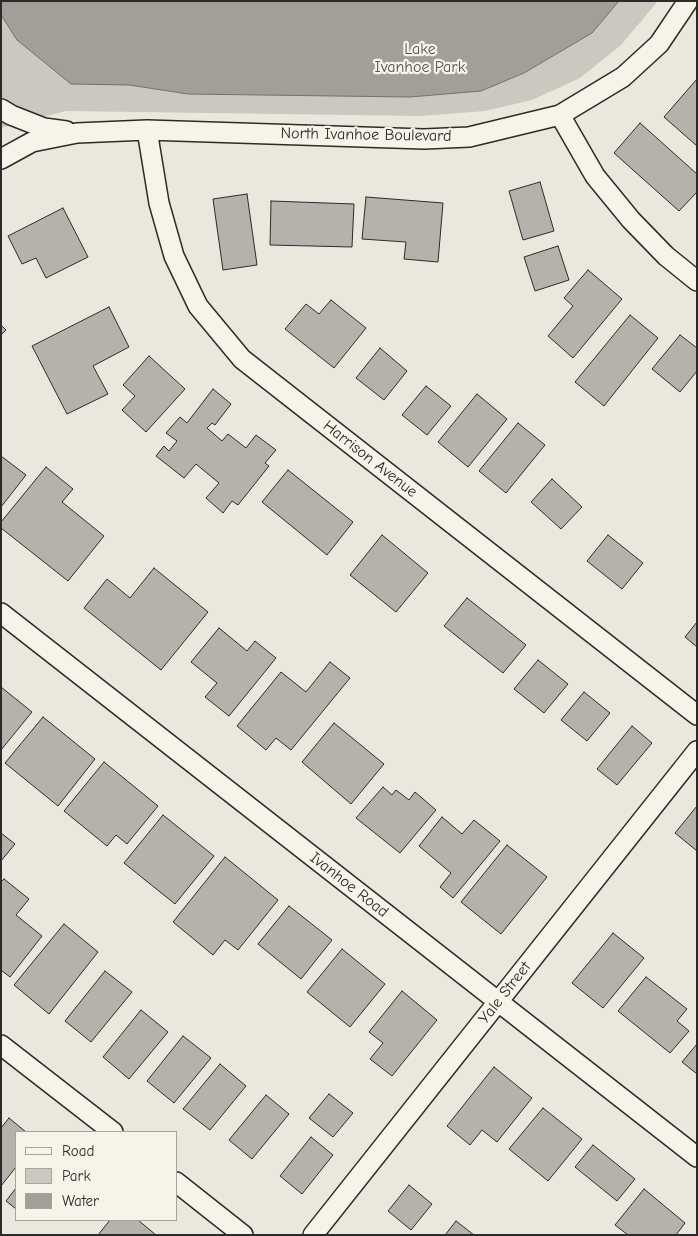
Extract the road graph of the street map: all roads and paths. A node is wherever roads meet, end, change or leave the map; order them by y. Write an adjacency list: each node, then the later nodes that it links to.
1 (688, 1): 3 (street, North Ivanhoe Boulevard)
2 (1, 109): 5 (street)
3 (560, 115): 4 (street, North Ivanhoe Boulevard); 7 (street)
4 (147, 130): 5 (street, North Ivanhoe Boulevard); 9 (street, Harrison Avenue)
5 (77, 132): 6 (street, North Ivanhoe Boulevard)
6 (1, 159)
7 (697, 281)
8 (1, 613): 11 (street, Ivanhoe Road)
9 (697, 715)
10 (697, 751): 11 (street, Yale Street)
11 (498, 1001): 14 (street, Ivanhoe Road); 17 (street, Yale Street)
12 (1, 1045): 13 (street)
13 (112, 1131)
14 (697, 1157)
15 (178, 1184): 16 (street)
16 (243, 1235)
17 (313, 1235)

